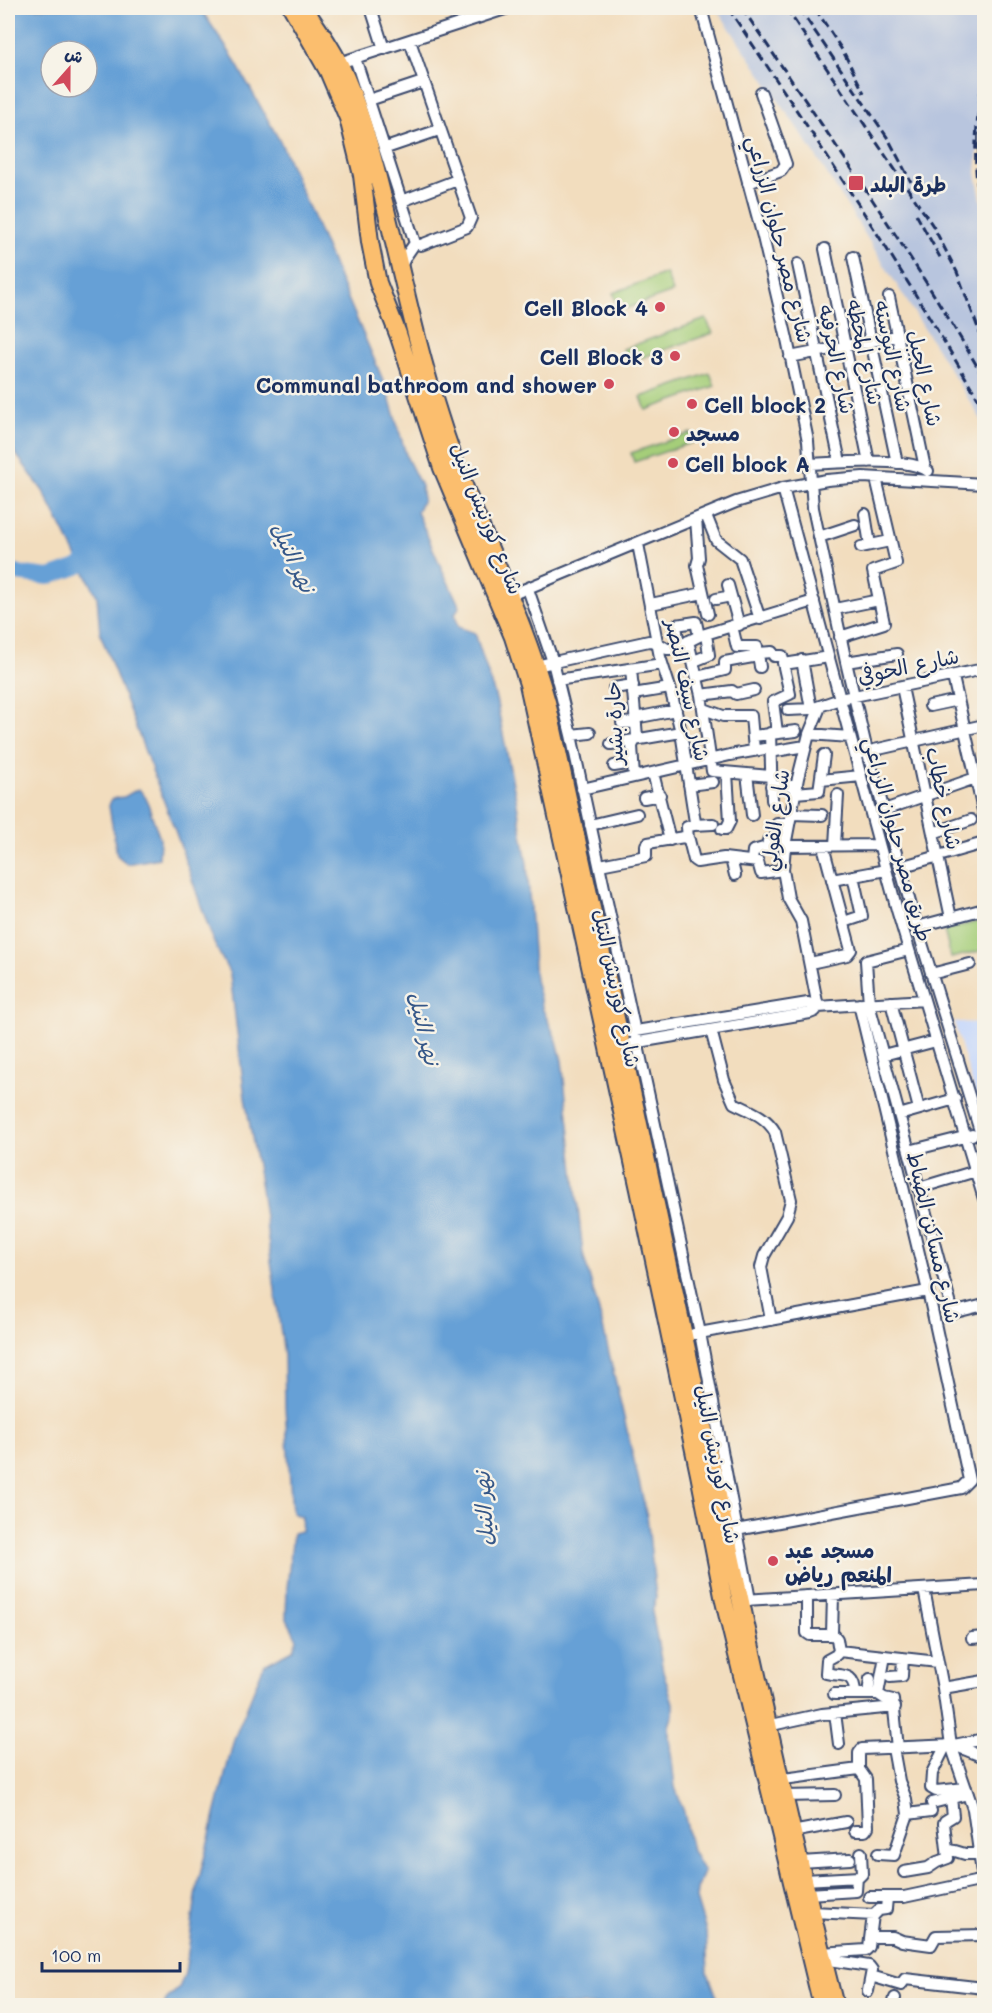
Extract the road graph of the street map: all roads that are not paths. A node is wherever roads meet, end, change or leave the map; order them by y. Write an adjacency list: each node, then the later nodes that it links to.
1 (292, 8): 23 (highway, شارع كورنيش النيل)
2 (304, 8): 9 (highway, شارع كورنيش النيل)
3 (371, 8): 8 (street)
4 (508, 8): 6 (street)
5 (701, 8): 18 (street, شارع مصر حلوان الزراعي)
6 (474, 13): 7 (street)
7 (410, 41): 8 (street); 10 (street)
8 (384, 49): 9 (street)
9 (347, 61): 12 (street); 25 (highway, شارع كورنيش النيل)
10 (423, 82): 12 (street); 13 (street)
11 (761, 93): 18 (street)
12 (369, 100): 15 (street)
13 (440, 130): 15 (street); 17 (street)
14 (984, 137): 16 (street)
15 (386, 148): 19 (street)
16 (984, 155)
17 (457, 180): 19 (street); 20 (street)
18 (748, 183): 32 (street, شارع مصر حلوان الزراعي)
19 (402, 201): 20 (street)
20 (415, 243): 25 (street)
21 (825, 249): 30 (street, شارع المحطه)
22 (853, 257): 29 (street, شارع البوسته)
23 (372, 258): 25 (highway); 26 (highway, شارع كورنيش النيل)
24 (798, 264): 31 (street, شارع الحرفيه)
25 (400, 269): 26 (highway); 51 (highway, شارع كورنيش النيل)
26 (381, 294): 51 (highway, شارع كورنيش النيل)
27 (889, 297): 28 (street, شارع الجبل)
28 (897, 336): 29 (street); 37 (street, شارع الجبل)
29 (871, 341): 30 (street); 35 (street, شارع البوسته)
30 (845, 346): 31 (street); 34 (street, شارع المحطه)
31 (817, 351): 32 (street); 33 (street, شارع الحرفيه)
32 (790, 357): 36 (street, شارع مصر حلوان الزراعي)
33 (840, 462): 34 (street); 36 (street)
34 (869, 462): 35 (street)
35 (897, 463): 37 (street)
36 (810, 464): 40 (street, شارع مصر حلوان الزراعي)
37 (925, 468): 39 (street)
38 (876, 478): 39 (street); 40 (street); 47 (street)
39 (935, 481): 41 (street)
40 (810, 483): 42 (street); 46 (street, طريق مصر حلوان الزراعي)
41 (984, 484)
42 (783, 488): 44 (street); 54 (street, طريق مصر حلوان الزراعي)
43 (865, 514): 47 (street)
44 (701, 517): 48 (street); 50 (street); 58 (street)
45 (855, 525): 46 (street)
46 (819, 537): 56 (street, طريق مصر حلوان الزراعي)
47 (890, 541): 53 (street)
48 (638, 544): 49 (street); 55 (street, شارع سيف النصر)
49 (528, 589): 51 (street); 71 (street)
50 (703, 593): 55 (street); 57 (street)
51 (504, 598): 71 (highway, شارع كورنيش النيل); 194 (highway, شارع كورنيش النيل)
52 (716, 599): 59 (street)
53 (879, 600): 56 (street); 61 (street)
54 (814, 601): 58 (street); 65 (street, طريق مصر حلوان الزراعي)
55 (651, 603): 62 (street, شارع سيف النصر)
56 (835, 609): 61 (street, طريق مصر حلوان الزراعي)
57 (708, 614)
58 (760, 619): 59 (street)
59 (735, 626): 60 (street); 66 (street)
60 (703, 635): 63 (street); 63 (street); 68 (street)
61 (840, 637): 69 (street, طريق مصر حلوان الزراعي)
62 (659, 643): 63 (street); 71 (street); 72 (street, شارع سيف النصر)
63 (684, 644): 68 (street)
64 (897, 654): 69 (street)
65 (829, 657): 67 (street); 85 (street, طريق مصر حلوان الزراعي)
66 (759, 659): 70 (street); 75 (street)
67 (802, 660): 70 (street); 88 (street)
68 (694, 661): 75 (street)
69 (846, 662): 84 (street, طريق مصر حلوان الزراعي)
70 (783, 663): 98 (street)
71 (544, 664): 77 (street); 176 (highway, شارع كورنيش النيل)
72 (662, 664): 73 (street); 80 (street, شارع سيف النصر)
73 (631, 669): 77 (street); 81 (street, حارة بشير)
74 (984, 669): 76 (street, شارع الحوفي)
75 (698, 677): 83 (street)
76 (953, 677): 78 (street, شارع الحوفي); 86 (street)
77 (557, 680): 100 (street)
78 (902, 687): 84 (street, شارع الحوفي); 104 (street, شارع خطاب)
79 (614, 688): 81 (street)
80 (670, 688): 81 (street); 90 (street, شارع سيف النصر)
81 (633, 690): 92 (street, حارة بشير)
82 (754, 690): 83 (street)
83 (701, 695): 89 (street)
84 (854, 696): 85 (street, شارع الحوفي); 110 (street, طريق مصر حلوان الزراعي)
85 (840, 699): 88 (street, شارع الحوفي); 102 (street, طريق مصر حلوان الزراعي)
86 (958, 700): 87 (street); 95 (street)
87 (930, 706)
88 (816, 708): 91 (street, شارع الحوفي); 99 (street, شارع الفولي)
89 (704, 709): 101 (street); 114 (street)
90 (676, 710): 92 (street); 96 (street, شارع سيف النصر)
91 (788, 710)
92 (635, 720): 93 (street); 103 (street, حارة بشير)
93 (622, 723)
94 (984, 726): 95 (street)
95 (965, 730): 104 (street); 121 (street)
96 (681, 732): 103 (street); 115 (street, شارع سيف النصر)
97 (590, 733): 100 (street)
98 (773, 733): 101 (street); 107 (street); 109 (street)
99 (809, 734): 102 (street); 106 (street, شارع الفولي)
100 (572, 735): 127 (street)
101 (753, 736): 108 (street)
102 (850, 737): 111 (street, طريق مصر حلوان الزراعي)
103 (636, 740): 105 (street); 113 (street, حارة بشير)
104 (914, 741): 110 (street); 131 (street, شارع خطاب)
105 (611, 744)
106 (806, 746): 107 (street); 128 (street, شارع الفولي)
107 (791, 747): 109 (street)
108 (754, 750): 109 (street); 114 (street)
109 (770, 750): 124 (street)
110 (867, 751): 111 (street); 134 (street, طريق مصر حلوان الزراعي)
111 (855, 754): 120 (street, طريق مصر حلوان الزراعي)
112 (824, 755): 123 (street)
113 (633, 763): 116 (street); 122 (street, حارة بشير)
114 (711, 764): 115 (street); 118 (street)
115 (686, 765): 117 (street); 126 (street, شارع سيف النصر)
116 (614, 766)
117 (653, 773): 122 (street); 129 (street)
118 (727, 773): 119 (street); 142 (street)
119 (747, 774): 124 (street); 136 (street)
120 (861, 776): 123 (street); 149 (street, طريق مصر حلوان الزراعي)
121 (980, 776): 131 (street); 138 (street)
122 (634, 777): 127 (street)
123 (821, 780): 128 (street)
124 (771, 781): 128 (street); 133 (street)
125 (713, 782): 126 (street)
126 (689, 785): 142 (street, شارع سيف النصر)
127 (582, 789): 141 (street)
128 (796, 789): 139 (street, شارع الفولي)
129 (660, 795): 132 (street); 145 (street)
130 (837, 795): 148 (street)
131 (925, 796): 134 (street); 143 (street, شارع خطاب)
132 (644, 798)
133 (772, 800)
134 (884, 810): 155 (street, طريق مصر حلوان الزراعي)
135 (638, 814): 141 (street)
136 (752, 815)
137 (822, 815): 139 (street)
138 (984, 815)
139 (790, 819): 146 (street, شارع الفولي)
140 (971, 820): 143 (street)
141 (590, 825): 154 (street)
142 (694, 825): 144 (street, شارع سيف النصر)
143 (933, 833): 151 (street, شارع خطاب)
144 (688, 839): 145 (street); 152 (street)
145 (670, 840): 154 (street)
146 (782, 842): 150 (street); 153 (street); 156 (street, شارع الفولي)
147 (984, 843): 151 (street)
148 (835, 845): 149 (street); 150 (street)
149 (879, 845): 157 (street, طريق مصر حلوان الزراعي)
150 (823, 846): 160 (street)
151 (938, 856): 155 (street); 164 (street, شارع خطاب)
152 (731, 859): 153 (street); 158 (street)
153 (752, 860): 156 (street)
154 (600, 866): 176 (street)
155 (900, 867): 161 (street, طريق مصر حلوان الزراعي)
156 (783, 870): 168 (street, شارع الفولي)
157 (886, 870): 159 (street); 163 (street, طريق مصر حلوان الزراعي)
158 (735, 875)
159 (853, 876): 160 (street); 165 (street)
160 (832, 880): 165 (street)
161 (911, 907): 163 (street); 166 (street, طريق مصر حلوان الزراعي)
162 (984, 909): 164 (street)
163 (897, 910): 167 (street, طريق مصر حلوان الزراعي)
164 (951, 918): 166 (street)
165 (843, 922): 168 (street)
166 (917, 927): 170 (street, طريق مصر حلوان الزراعي)
167 (909, 950): 171 (street, طريق مصر حلوان الزراعي); 173 (street)
168 (810, 963): 174 (street, شارع الفولي)
169 (970, 964): 170 (street)
170 (932, 974): 183 (street, طريق مصر حلوان الزراعي)
171 (924, 1000): 172 (street); 177 (street, طريق مصر حلوان الزراعي)
172 (891, 1002): 173 (street); 178 (street)
173 (864, 1004): 174 (street); 179 (street); 190 (street, شارع مساكن الضباط)
174 (818, 1007): 175 (street); 176 (street)
175 (711, 1030): 176 (street); 192 (street)
176 (628, 1038): 193 (highway, شارع كورنيش النيل)
177 (936, 1041): 178 (street); 180 (street, طريق مصر حلوان الزراعي)
178 (903, 1050): 179 (street); 181 (street)
179 (883, 1055): 182 (street)
180 (955, 1099): 181 (street); 184 (street, طريق مصر حلوان الزراعي)
181 (919, 1109): 182 (street)
182 (899, 1115): 186 (street)
183 (981, 1133): 184 (street); 185 (street, طريق مصر حلوان الزراعي)
184 (967, 1137): 186 (street); 187 (street, طريق مصر حلوان الزراعي)
185 (984, 1144)
186 (909, 1151): 188 (street)
187 (976, 1172): 188 (street); 189 (street, طريق مصر حلوان الزراعي)
188 (919, 1188): 191 (street)
189 (984, 1199)
190 (928, 1291): 192 (street); 195 (street, شارع مساكن الضباط)
191 (984, 1305)
192 (771, 1320): 193 (street)
193 (692, 1335): 194 (highway, شارع كورنيش النيل); 195 (street)
194 (706, 1473): 195 (highway, شارع كورنيش النيل); 200 (highway, شارع كورنيش النيل)
195 (732, 1531): 200 (highway, شارع كورنيش النيل)
196 (984, 1585): 197 (street)
197 (924, 1588): 198 (street); 207 (street)
198 (832, 1594): 199 (street); 201 (street)
199 (807, 1596): 200 (street); 201 (street)
200 (738, 1601): 217 (highway, شارع كورنيش النيل); 224 (highway, شارع كورنيش النيل)
201 (832, 1634): 204 (street)
202 (984, 1637): 203 (street)
203 (972, 1638)
204 (839, 1651): 205 (street); 213 (street)
205 (885, 1656): 206 (street); 214 (street)
206 (903, 1658): 207 (street); 208 (street)
207 (938, 1662): 211 (street)
208 (890, 1677)
209 (870, 1679): 214 (street)
210 (984, 1682): 211 (street)
211 (943, 1688): 220 (street)
212 (834, 1694): 213 (street)
213 (855, 1694): 214 (street)
214 (873, 1694): 215 (street)
215 (894, 1703): 216 (street); 221 (street)
216 (835, 1713): 217 (street); 219 (street)
217 (767, 1725): 224 (highway, شارع كورنيش النيل)
218 (984, 1739): 220 (street)
219 (839, 1744)
220 (950, 1745): 221 (street); 222 (street); 225 (street); 225 (street)
221 (895, 1748): 223 (street); 229 (street)
222 (984, 1757)
223 (859, 1769): 224 (street); 231 (street)
224 (773, 1780): 227 (highway, شارع كورنيش النيل); 253 (highway, شارع كورنيش النيل)
225 (967, 1791): 228 (street); 233 (street)
226 (835, 1794): 227 (street)
227 (784, 1796): 232 (highway, شارع كورنيش النيل)
228 (951, 1798): 229 (street); 234 (street)
229 (908, 1814): 236 (street)
230 (846, 1822): 232 (street)
231 (855, 1831)
232 (792, 1832): 238 (highway, شارع كورنيش النيل)
233 (981, 1846): 234 (street); 239 (street)
234 (947, 1850): 240 (street)
235 (861, 1853): 242 (street)
236 (878, 1854)
237 (850, 1859): 238 (street)
238 (800, 1862): 242 (highway, شارع كورنيش النيل)
239 (983, 1866): 241 (street)
240 (904, 1872)
241 (984, 1883): 244 (street)
242 (806, 1887): 245 (highway, شارع كورنيش النيل)
243 (869, 1897): 244 (street)
244 (887, 1898): 246 (street)
245 (812, 1912): 246 (street); 249 (highway, شارع كورنيش النيل)
246 (873, 1915): 248 (street)
247 (984, 1935): 248 (street)
248 (871, 1937): 249 (street)
249 (822, 1956): 250 (street); 254 (highway, شارع كورنيش النيل)
250 (871, 1976): 251 (street); 252 (street)
251 (984, 1988)
252 (868, 1991)
253 (822, 2006)
254 (835, 2006)

